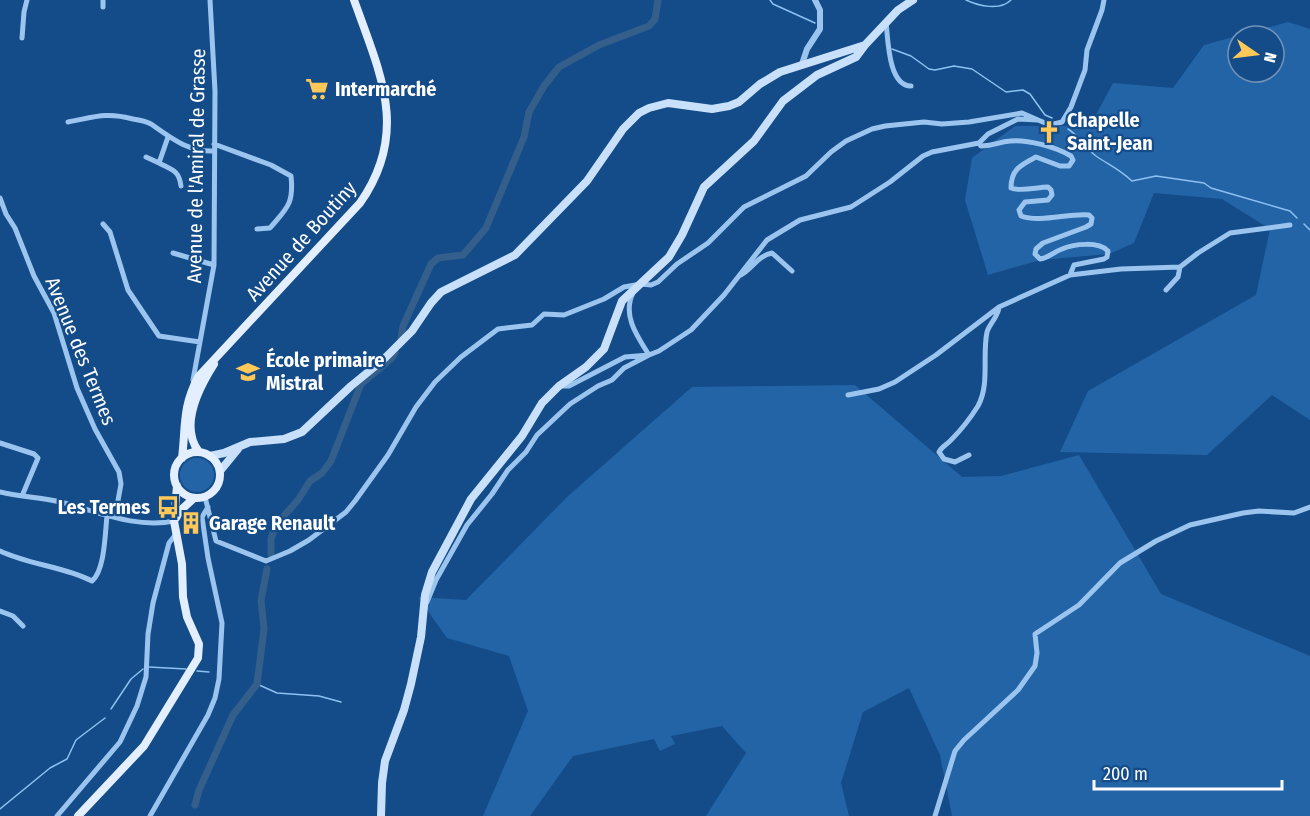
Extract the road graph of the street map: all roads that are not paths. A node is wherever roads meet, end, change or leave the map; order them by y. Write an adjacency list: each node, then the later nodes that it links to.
1 (27, 0): 10 (street)
2 (103, 0): 8 (street)
3 (210, 0): 18 (street, Avenue de l'Amiral de Grasse)
4 (354, 0): 37 (main road, Avenue de Boutiny)
5 (815, 0): 12 (street)
6 (913, 0): 9 (main road)
7 (1104, 0): 14 (street)
8 (103, 7)
9 (886, 22): 11 (main road); 13 (street)
10 (22, 38)
11 (865, 45): 12 (main road); 33 (main road)
12 (802, 64): 44 (main road)
13 (911, 86)
14 (1038, 120): 17 (street); 33 (street)
15 (68, 122): 16 (street)
16 (168, 137): 19 (street); 21 (street)
17 (979, 143): 31 (street); 32 (street)
18 (214, 144): 19 (street, Avenue de l'Amiral de Grasse); 26 (street)
19 (214, 152): 28 (street, Avenue de l'Amiral de Grasse)
20 (146, 157): 21 (street)
21 (159, 164): 22 (street)
22 (181, 186)
23 (0, 198): 58 (street, Avenue des Termes)
24 (103, 224): 36 (street)
25 (1290, 225): 29 (street)
26 (257, 229)
27 (173, 253): 28 (street)
28 (214, 265): 36 (street, Avenue de l'Amiral de Grasse)
29 (1180, 267): 31 (street); 34 (street)
30 (792, 271): 32 (street)
31 (1070, 274): 35 (street)
32 (738, 276): 38 (street)
33 (638, 287): 38 (street); 40 (main road); 55 (street)
34 (1166, 290)
35 (999, 308): 41 (street); 46 (street)
36 (200, 342): 39 (street, Avenue de l'Amiral de Grasse)
37 (220, 354): 39 (main road, Avenue de Boutiny); 42 (main road, Avenue de Boutiny)
38 (648, 355): 40 (street); 63 (street)
39 (197, 372): 42 (main road, Avenue de Boutiny)
40 (559, 386): 63 (main road)
41 (848, 395)
42 (191, 400): 45 (main road, Avenue de Boutiny); 48 (main road, Avenue de Boutiny)
43 (0, 443): 52 (street)
44 (243, 445): 47 (main road); 49 (main road)
45 (199, 452): 47 (main road); 48 (main road)
46 (969, 455)
47 (210, 456): 49 (main road)
48 (182, 458): 50 (main road)
49 (220, 471): 54 (main road)
50 (177, 486): 53 (main road); 59 (main road)
51 (0, 492): 52 (street)
52 (22, 496): 57 (street)
53 (194, 498): 54 (main road); 59 (main road)
54 (205, 498): 55 (street)
55 (208, 507): 67 (street)
56 (1310, 507): 69 (street)
57 (107, 516): 58 (street); 61 (street)
58 (115, 518): 59 (street)
59 (174, 521): 60 (main road)
60 (176, 534): 65 (street); 66 (main road)
61 (0, 551)
62 (0, 611): 64 (street)
63 (423, 611): 68 (main road)
64 (23, 626)
65 (57, 816)
66 (78, 816)
67 (150, 816)
68 (381, 816)
69 (935, 816)

